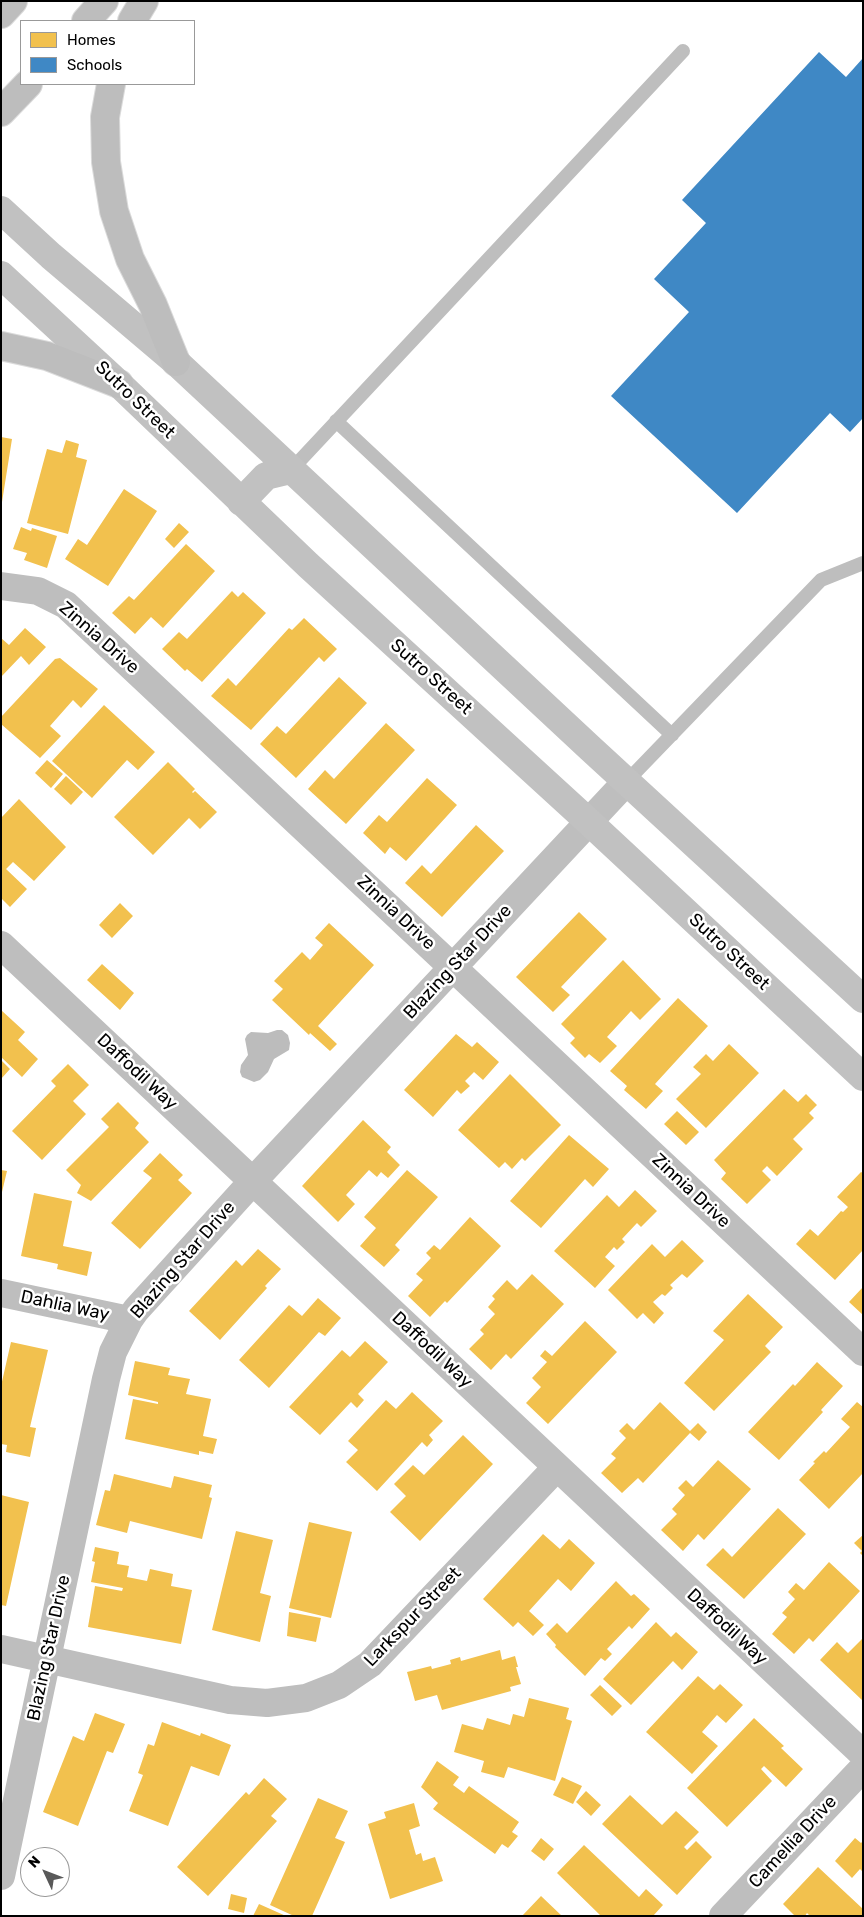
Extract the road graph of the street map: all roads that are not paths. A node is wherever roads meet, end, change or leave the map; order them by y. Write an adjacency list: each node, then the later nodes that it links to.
1 (13, 1): 4 (main road)
2 (104, 1): 5 (main road)
3 (144, 1): 6 (main road)
4 (1, 14)
5 (87, 20)
6 (133, 20)
7 (683, 51): 16 (lane)
8 (27, 85): 10 (main road)
9 (111, 85): 14 (main road)
10 (1, 112)
11 (1, 210): 14 (main road)
12 (1, 275): 15 (main road, Sutro Street)
13 (1, 346): 15 (main road)
14 (176, 362): 17 (main road)
15 (119, 384): 18 (main road, Sutro Street)
16 (336, 421): 17 (lane); 21 (lane)
17 (290, 470): 18 (main road); 22 (main road)
18 (240, 502): 23 (main road, Sutro Street)
19 (863, 563): 21 (lane)
20 (1, 586): 25 (street, Zinnia Drive)
21 (672, 735): 22 (lane)
22 (627, 782): 23 (street, Blazing Star Drive); 26 (main road)
23 (589, 822): 25 (street, Blazing Star Drive); 27 (main road, Sutro Street)
24 (1, 945): 28 (street, Daffodil Way)
25 (454, 968): 28 (street, Blazing Star Drive); 31 (street, Zinnia Drive)
26 (863, 999)
27 (863, 1077)
28 (252, 1181): 30 (street, Blazing Star Drive); 32 (street, Daffodil Way)
29 (1, 1292): 30 (street, Dahlia Way)
30 (129, 1320): 34 (street, Blazing Star Drive)
31 (863, 1352)
32 (557, 1467): 34 (street, Larkspur Street); 35 (street, Daffodil Way)
33 (1, 1649): 34 (street, Larkspur Street)
34 (46, 1659): 37 (street, Blazing Star Drive)
35 (863, 1754)
36 (863, 1768): 38 (street, Camellia Drive)
37 (1, 1876)
38 (723, 1916)

